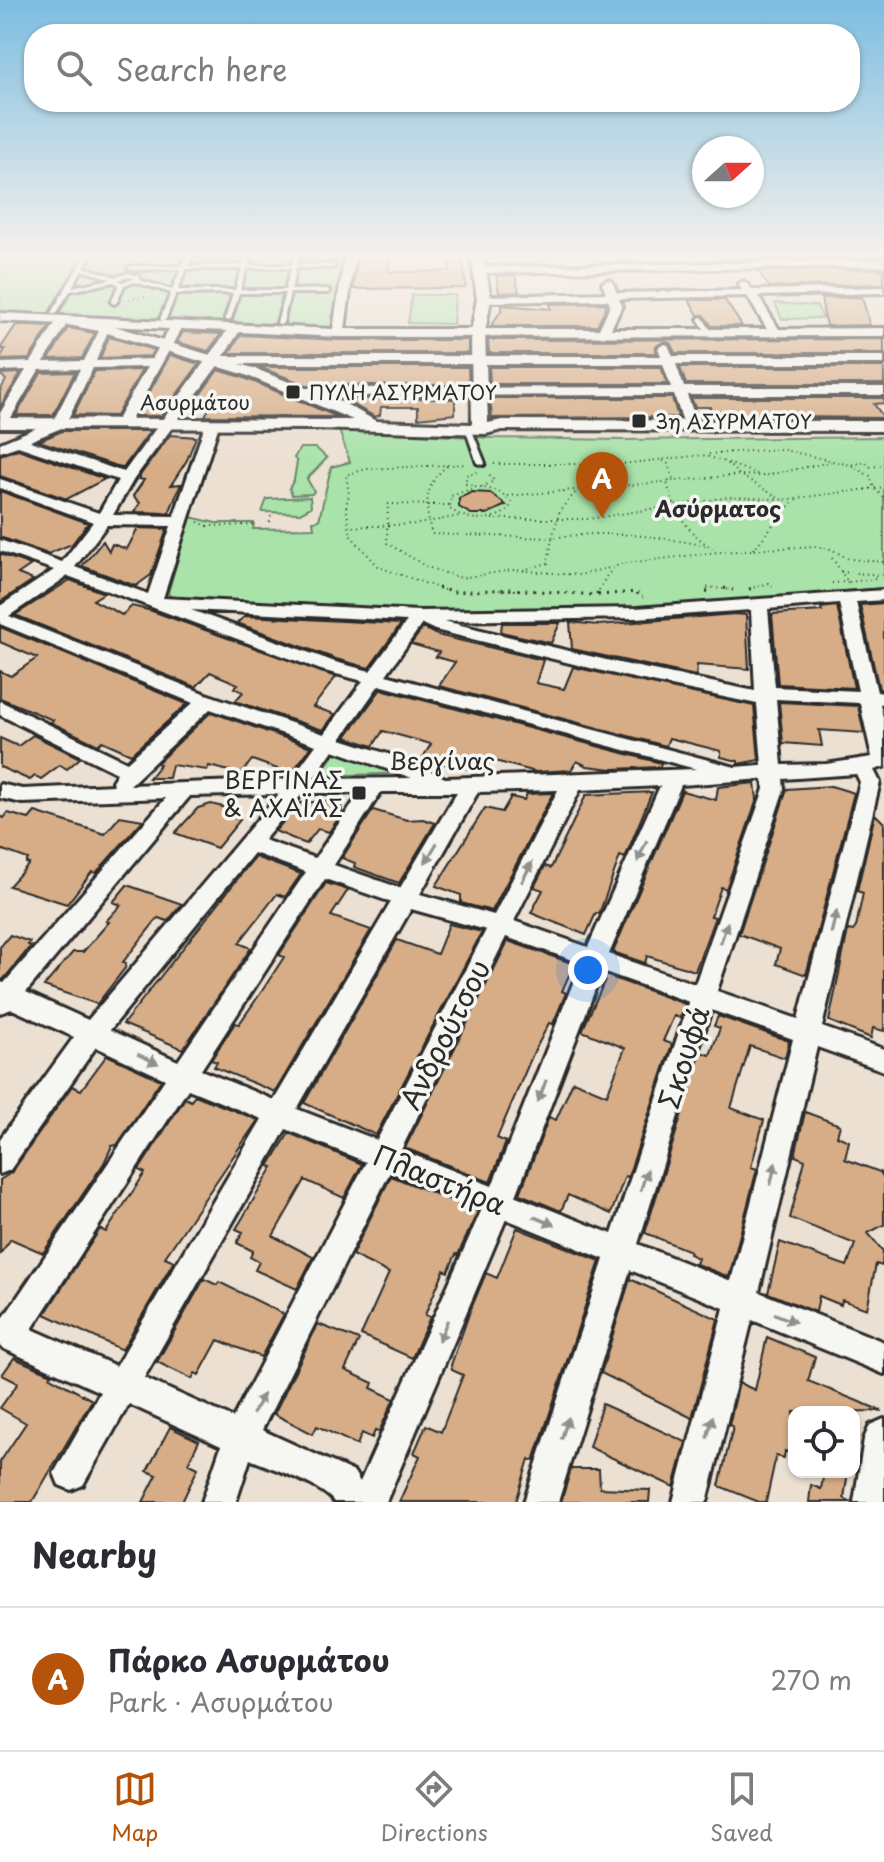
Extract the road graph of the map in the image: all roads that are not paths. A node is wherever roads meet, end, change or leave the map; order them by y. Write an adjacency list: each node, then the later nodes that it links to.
1 (54, 324): 27 (street)
2 (90, 324): 13 (street)
3 (178, 324): 19 (street)
4 (231, 324): 21 (street)
5 (244, 324): 17 (street)
6 (339, 324): 17 (street)
7 (579, 324): 12 (street)
8 (608, 324): 12 (street)
9 (704, 324): 15 (lane)
10 (770, 324): 14 (street)
11 (480, 325): 12 (street); 17 (street); 24 (street)
12 (607, 327): 18 (street)
13 (106, 328): 19 (street); 26 (street)
14 (775, 331): 15 (street); 16 (street)
15 (709, 332): 18 (street)
16 (879, 332): 20 (street)
17 (338, 333)
18 (659, 333): 22 (street)
19 (166, 346): 21 (street); 25 (street)
20 (884, 347)
21 (215, 360): 24 (street); 31 (street); 35 (street)
22 (668, 360): 23 (street); 24 (street); 29 (street)
23 (884, 360)
24 (479, 361): 32 (street)
25 (157, 363): 26 (street); 36 (street)
26 (90, 364): 27 (street); 34 (street)
27 (34, 365): 28 (street); 33 (street)
28 (0, 367)
29 (678, 391): 30 (street); 32 (street); 38 (street)
30 (884, 391)
31 (303, 392): 32 (street); 39 (street)
32 (479, 392): 40 (street)
33 (1, 423): 34 (street, Ασυρμάτου)
34 (59, 424): 36 (street, Ασυρμάτου); 42 (street)
35 (169, 424): 36 (street, Ασυρμάτου); 37 (street, Ασυρμάτου); 44 (street)
36 (121, 425)
37 (212, 425): 39 (street, Ασυρμάτου); 47 (street)
38 (691, 425): 40 (street, Ασυρμάτου); 41 (street, Ασυρμάτου)
39 (375, 426): 40 (street, Ασυρμάτου)
40 (478, 428): 41 (street, Ασυρμάτου); 43 (lane)
41 (884, 429)
42 (7, 444): 44 (street)
43 (481, 463)
44 (127, 478): 46 (street)
45 (0, 483): 46 (street)
46 (103, 520): 47 (street); 49 (street)
47 (182, 521): 52 (street)
48 (0, 545): 49 (street)
49 (64, 571): 52 (street); 54 (street)
50 (847, 590): 51 (street); 53 (street); 58 (street)
51 (884, 595)
52 (153, 603): 55 (street); 56 (street)
53 (759, 605): 55 (street); 57 (street, Σκουφά)
54 (0, 616): 59 (street)
55 (419, 616): 56 (street); 57 (street)
56 (376, 679): 61 (street); 64 (street)
57 (764, 695): 58 (street); 65 (street, Σκουφά)
58 (877, 698): 62 (street)
59 (206, 702): 61 (street); 63 (street)
60 (0, 707): 63 (street)
61 (327, 743): 68 (street); 70 (street)
62 (877, 763): 65 (street, Βεργίνας); 83 (street, one-way to 62)
63 (129, 771): 74 (street)
64 (735, 773): 65 (street, Βεργίνας); 66 (street, Βεργίνας)
65 (772, 773): 80 (street, Σκουφά, one-way to 65)
66 (673, 779): 67 (street, Βεργίνας); 79 (street, one-way to 79)
67 (572, 784): 71 (street, Βεργίνας); 78 (street, Ανδρούτσου, one-way to 67)
68 (297, 786): 69 (street, Βεργίνας); 72 (street, Βεργίνας); 75 (street)
69 (375, 786): 70 (street, Βεργίνας); 76 (street)
70 (444, 786): 71 (street, Βεργίνας)
71 (471, 786): 77 (street, one-way to 77)
72 (184, 790): 74 (street, Βεργίνας); 81 (street)
73 (0, 791): 74 (street, Βεργίνας)
74 (113, 794)
75 (252, 844): 76 (street); 82 (street)
76 (321, 867): 77 (street); 85 (street)
77 (404, 898): 78 (street); 86 (street)
78 (499, 925): 79 (street); 87 (street, Ανδρούτσου)
79 (595, 958): 80 (street); 89 (street, one-way to 89)
80 (703, 996): 83 (street); 90 (street, Σκουφά, one-way to 80)
81 (3, 998): 82 (street, Πλαστήρα)
82 (93, 1032): 85 (street, Πλαστήρα, one-way to 85); 88 (street)
83 (806, 1034): 84 (street); 91 (street, one-way to 83)
84 (884, 1060)
85 (183, 1075): 86 (street, Πλαστήρα); 92 (street)
86 (282, 1115): 87 (street, Πλαστήρα); 94 (street)
87 (382, 1156): 89 (street, Πλαστήρα); 95 (street, Ανδρούτσου, one-way to 87)
88 (0, 1161)
89 (499, 1203): 90 (street, Πλαστήρα, one-way to 90); 100 (street, one-way to 100)
90 (621, 1252): 91 (street, Πλαστήρα); 101 (street, Σκουφά, one-way to 90)
91 (743, 1301): 93 (street, Πλαστήρα, one-way to 93); 102 (street, one-way to 91)
92 (5, 1333): 94 (street)
93 (884, 1358)
94 (122, 1386): 95 (street); 97 (street)
95 (240, 1439): 98 (street, Ανδρούτσου); 99 (street)
96 (884, 1439): 103 (street)
97 (71, 1473)
98 (219, 1502)
99 (353, 1502)
100 (369, 1502)
101 (541, 1502)
102 (690, 1502)
103 (875, 1502)

